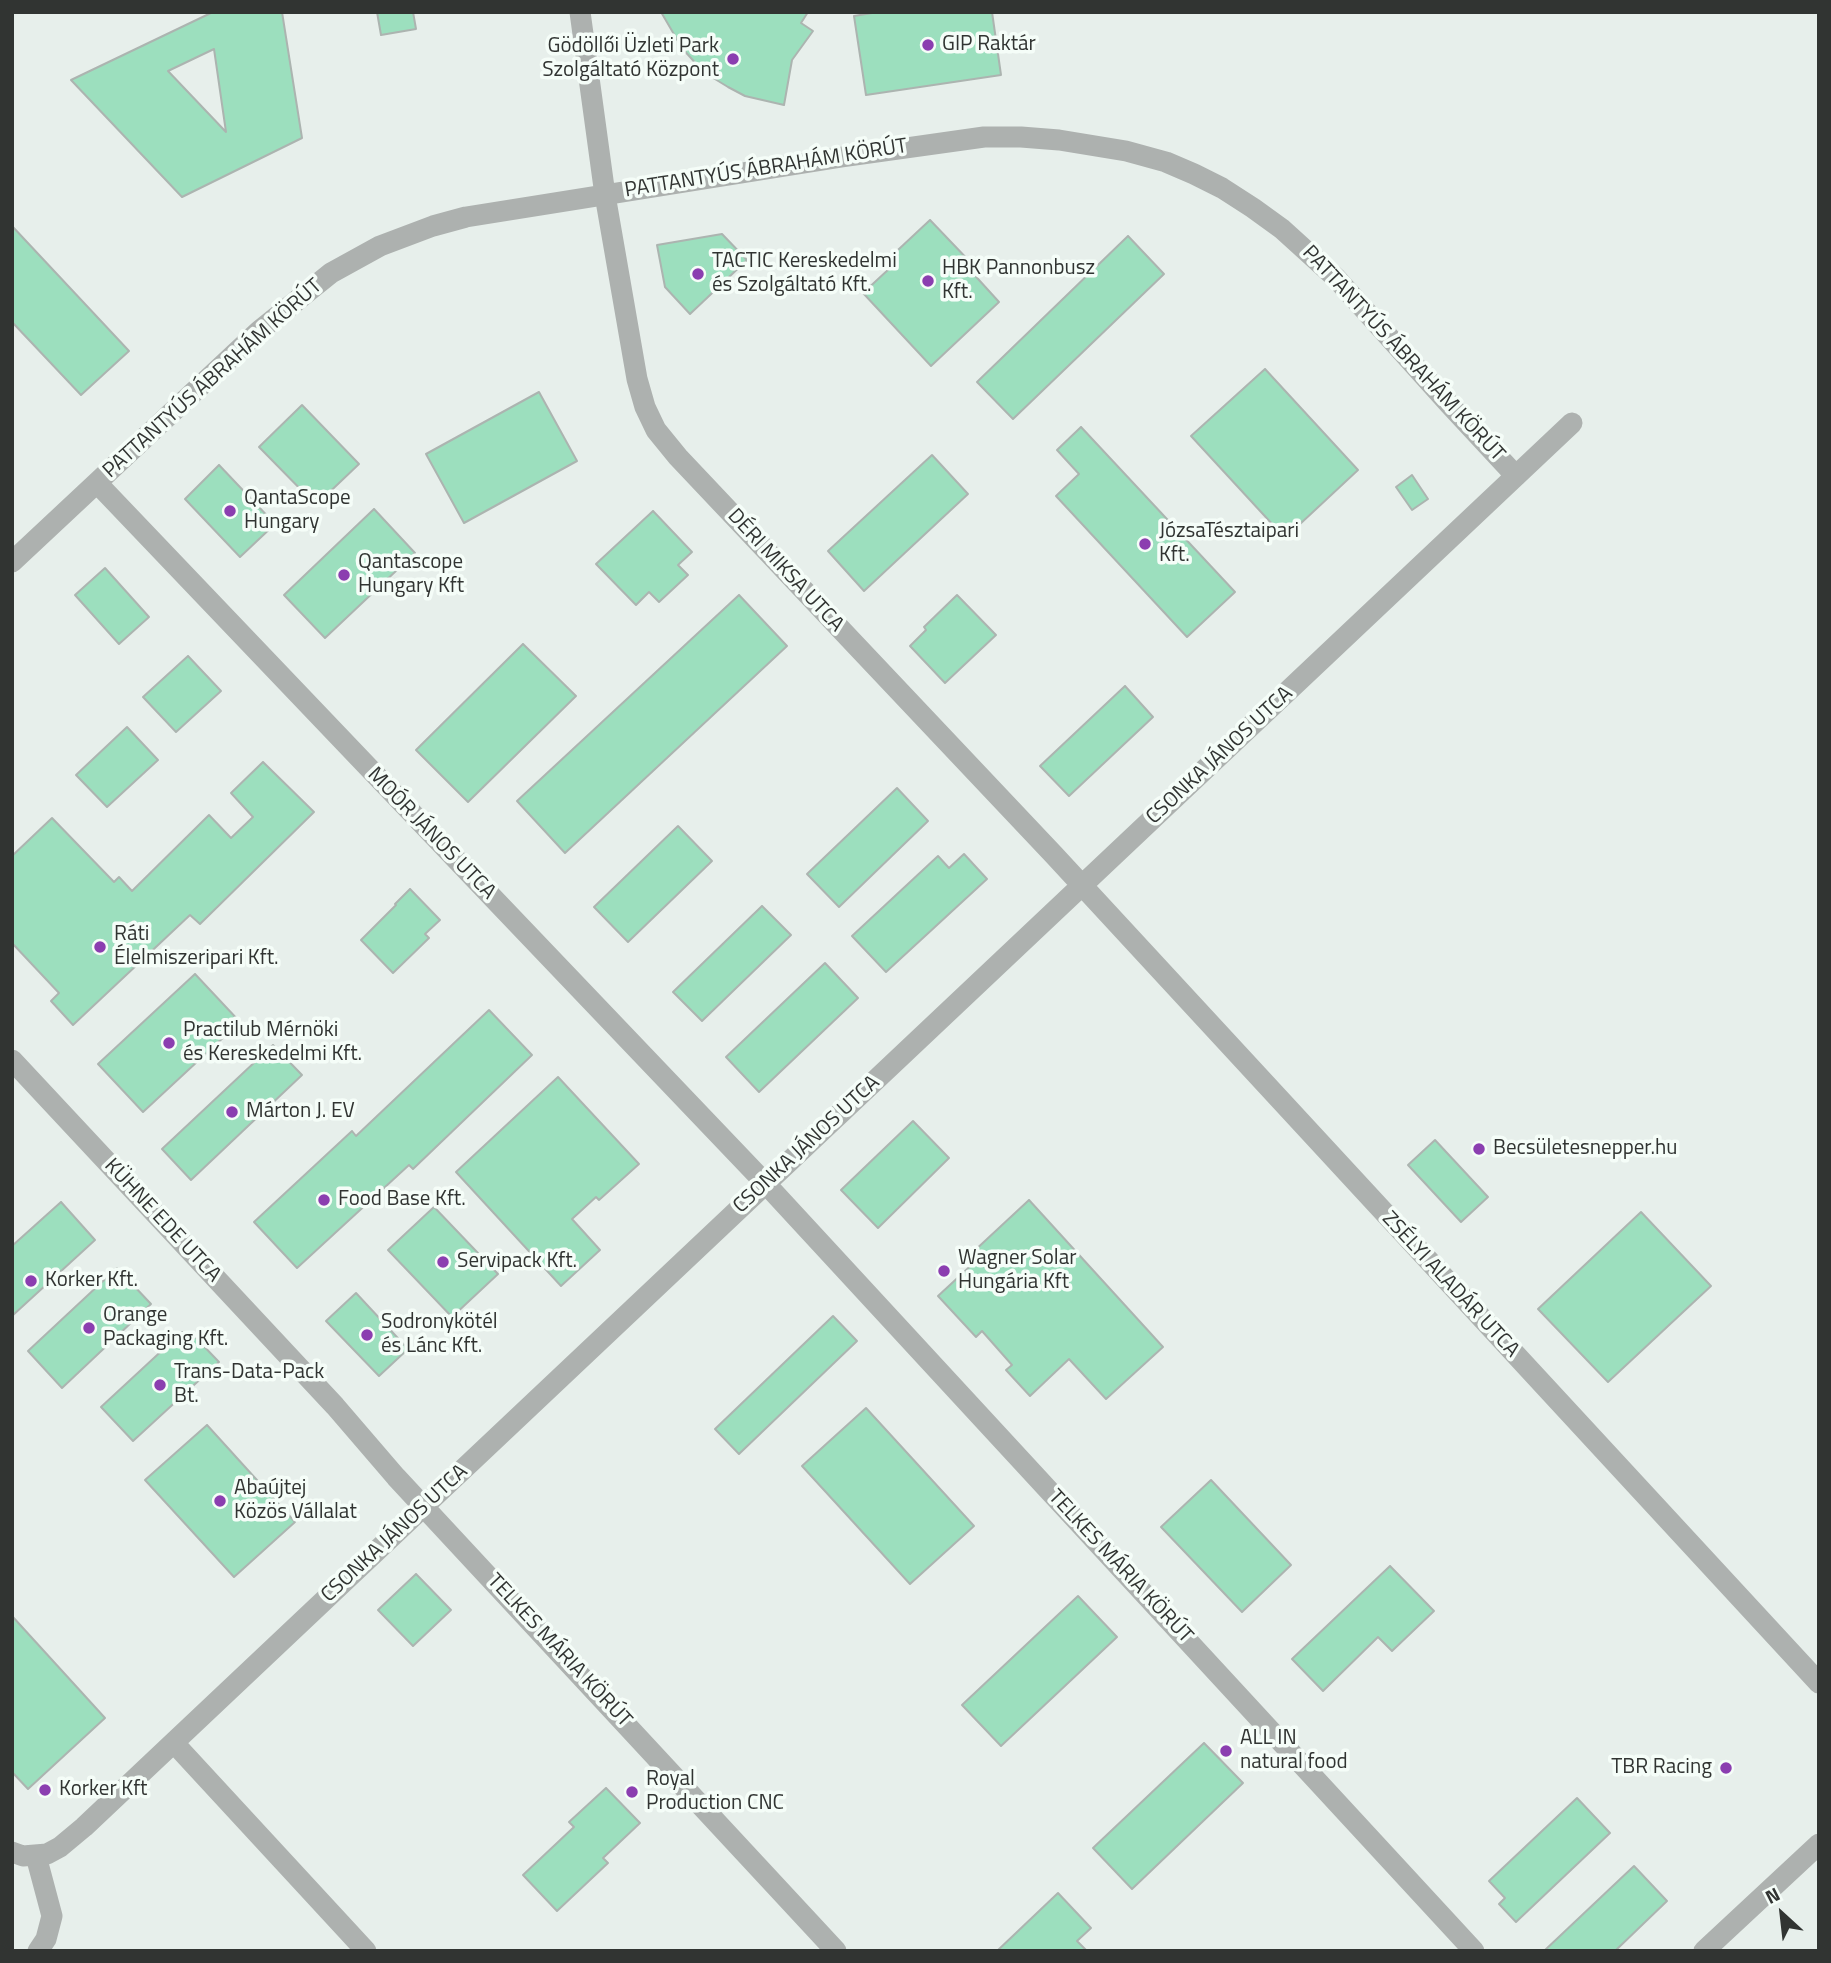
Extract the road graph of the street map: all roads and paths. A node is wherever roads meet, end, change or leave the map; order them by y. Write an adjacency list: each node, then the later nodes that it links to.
1 (580, 12): 2 (street, DÉRI MIKSA UTCA)
2 (605, 195): 4 (street, PATTANTYÚS ÁBRAHÁM KÖRÚT); 5 (street, PATTANTYÚS ÁBRAHÁM KÖRÚT); 7 (street, DÉRI MIKSA UTCA)
3 (1572, 424): 4 (street, CSONKA JÁNOS UTCA)
4 (1516, 476): 7 (street, CSONKA JÁNOS UTCA)
5 (97, 483): 6 (street, PATTANTYÚS ÁBRAHÁM KÖRÚT); 9 (street, MOÓR JÁNOS UTCA)
6 (12, 562)
7 (1082, 886): 9 (street, CSONKA JÁNOS UTCA); 11 (street, ZSÉLYI ALADÁR UTCA)
8 (12, 1060): 10 (street, KÜHNE EDE UTCA)
9 (766, 1184): 10 (street, CSONKA JÁNOS UTCA); 19 (street, TELKES MÁRIA KÖRÚT)
10 (424, 1507): 12 (street, CSONKA JÁNOS UTCA); 18 (street, TELKES MÁRIA KÖRÚT)
11 (1819, 1684)
12 (174, 1743): 15 (street, CSONKA JÁNOS UTCA); 17 (street)
13 (1819, 1844): 20 (street)
14 (12, 1852): 15 (street)
15 (36, 1856): 16 (street)
16 (38, 1951)
17 (366, 1951)
18 (836, 1951)
19 (1474, 1951)
20 (1704, 1951)

